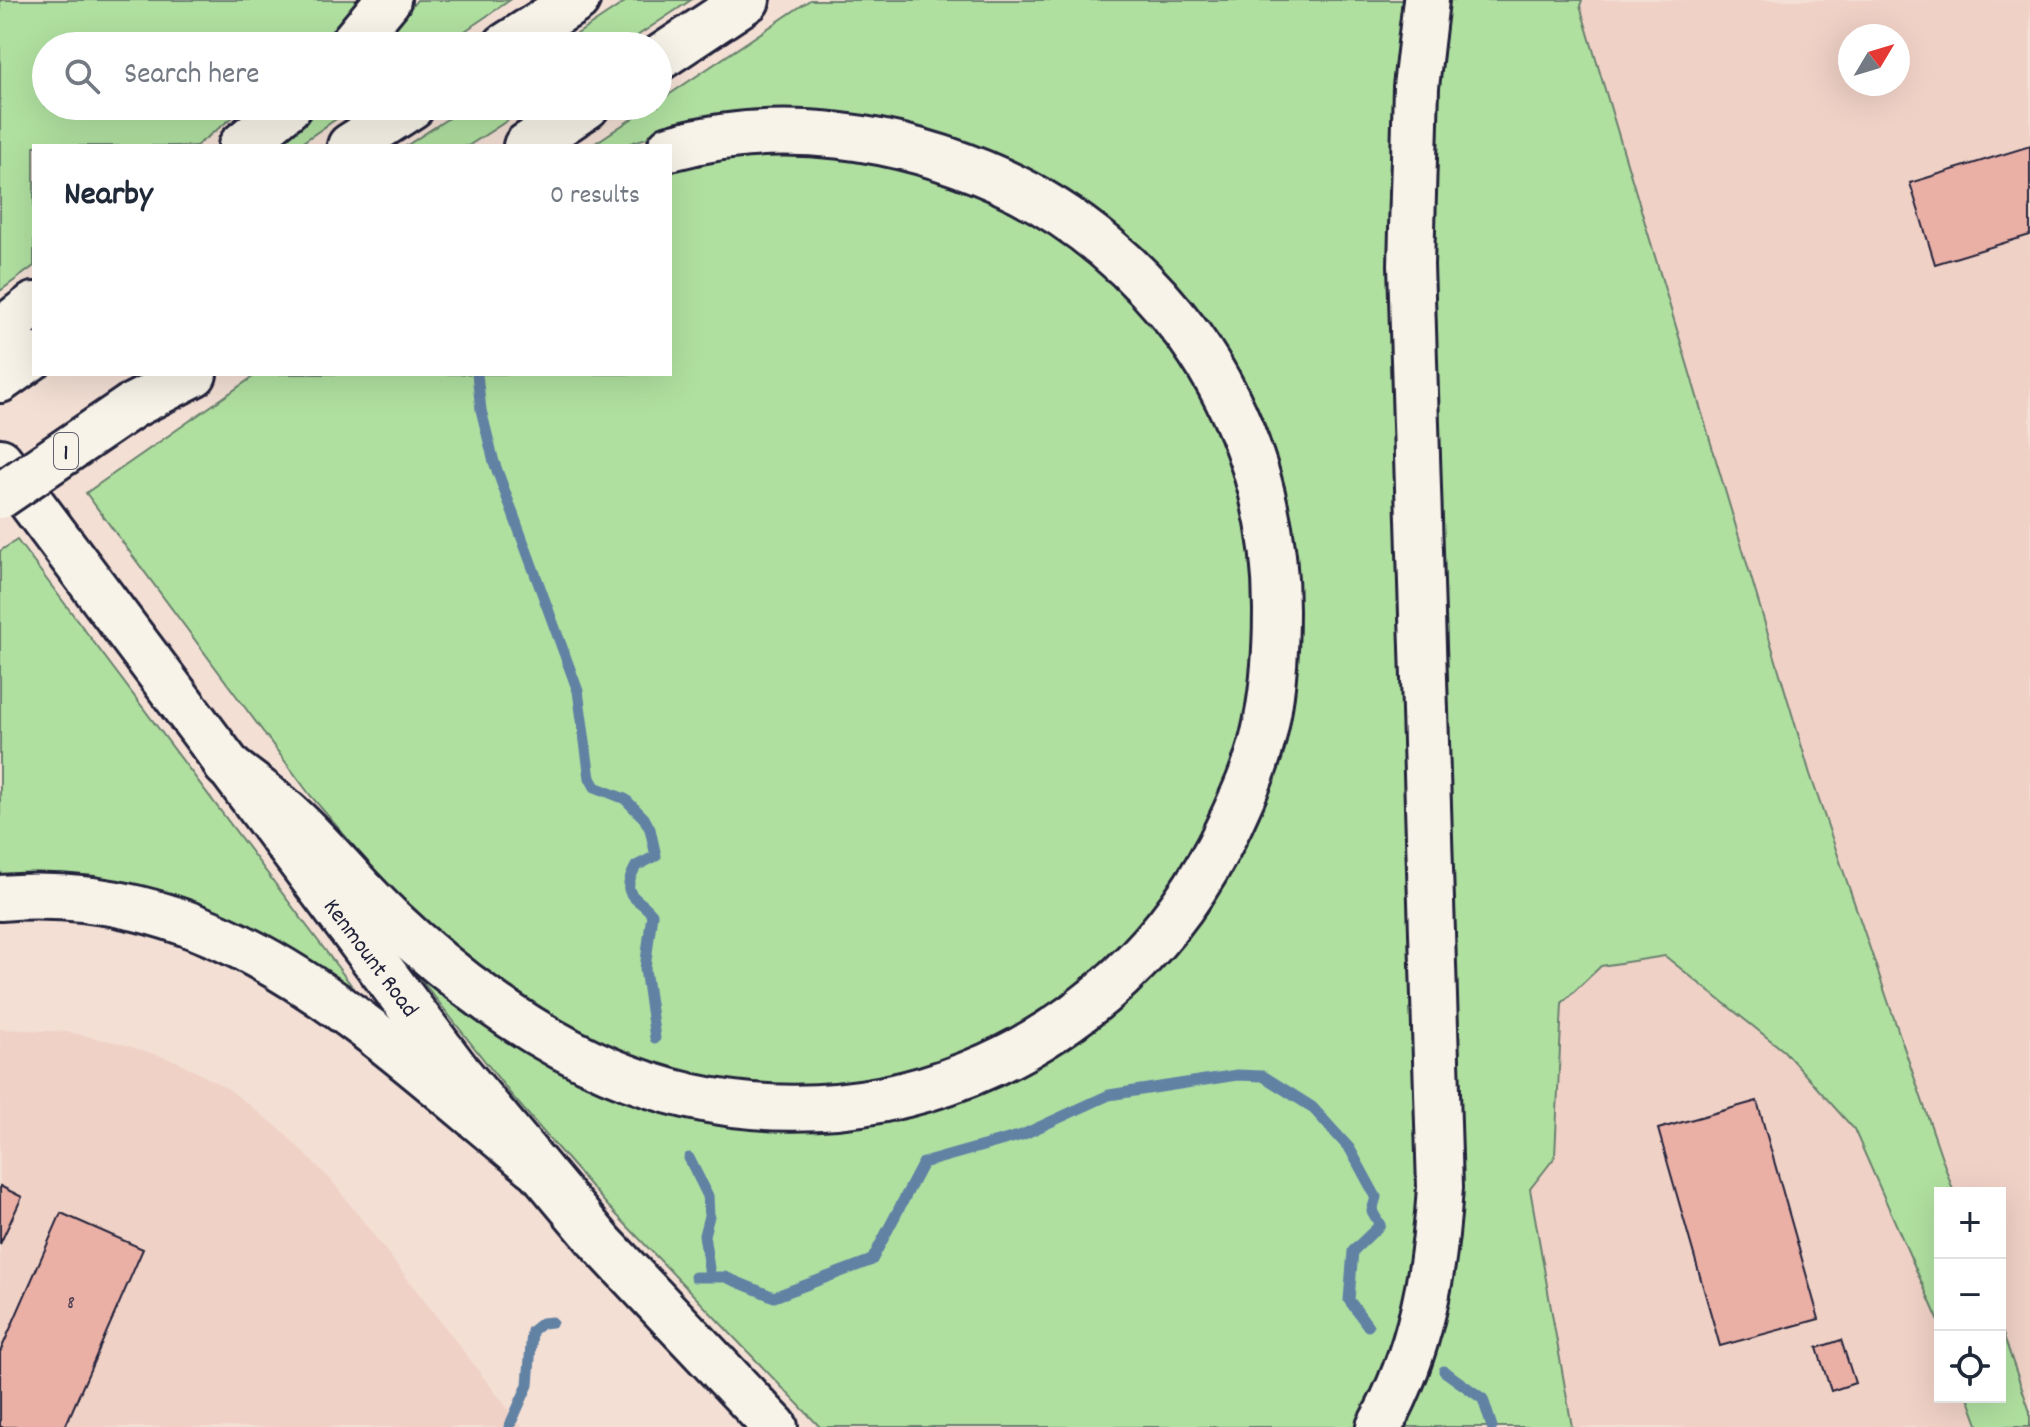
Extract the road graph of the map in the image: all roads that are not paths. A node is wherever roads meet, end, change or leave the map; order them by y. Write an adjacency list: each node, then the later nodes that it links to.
1 (388, 0): 5 (main road)
2 (577, 0): 6 (main road)
3 (747, 0): 7 (main road)
4 (1426, 0): 28 (main road)
5 (362, 32)
6 (527, 32)
7 (672, 50)
8 (272, 120): 11 (main road)
9 (390, 120): 12 (main road)
10 (566, 120): 13 (main road)
11 (243, 144)
12 (353, 144)
13 (529, 144)
14 (672, 148): 24 (main road)
15 (32, 307): 16 (main road)
16 (0, 331)
17 (32, 357): 20 (main road)
18 (178, 376): 21 (main road, 1)
19 (190, 376): 21 (main road)
20 (0, 380)
21 (132, 406): 23 (main road, 1, bridge)
22 (0, 461): 24 (main road, Kenmount Road)
23 (0, 496)
24 (226, 765): 26 (main road, Kenmount Road)
25 (0, 898): 26 (main road)
26 (535, 1166): 27 (main road, Kenmount Road)
27 (775, 1427)
28 (1379, 1427)

